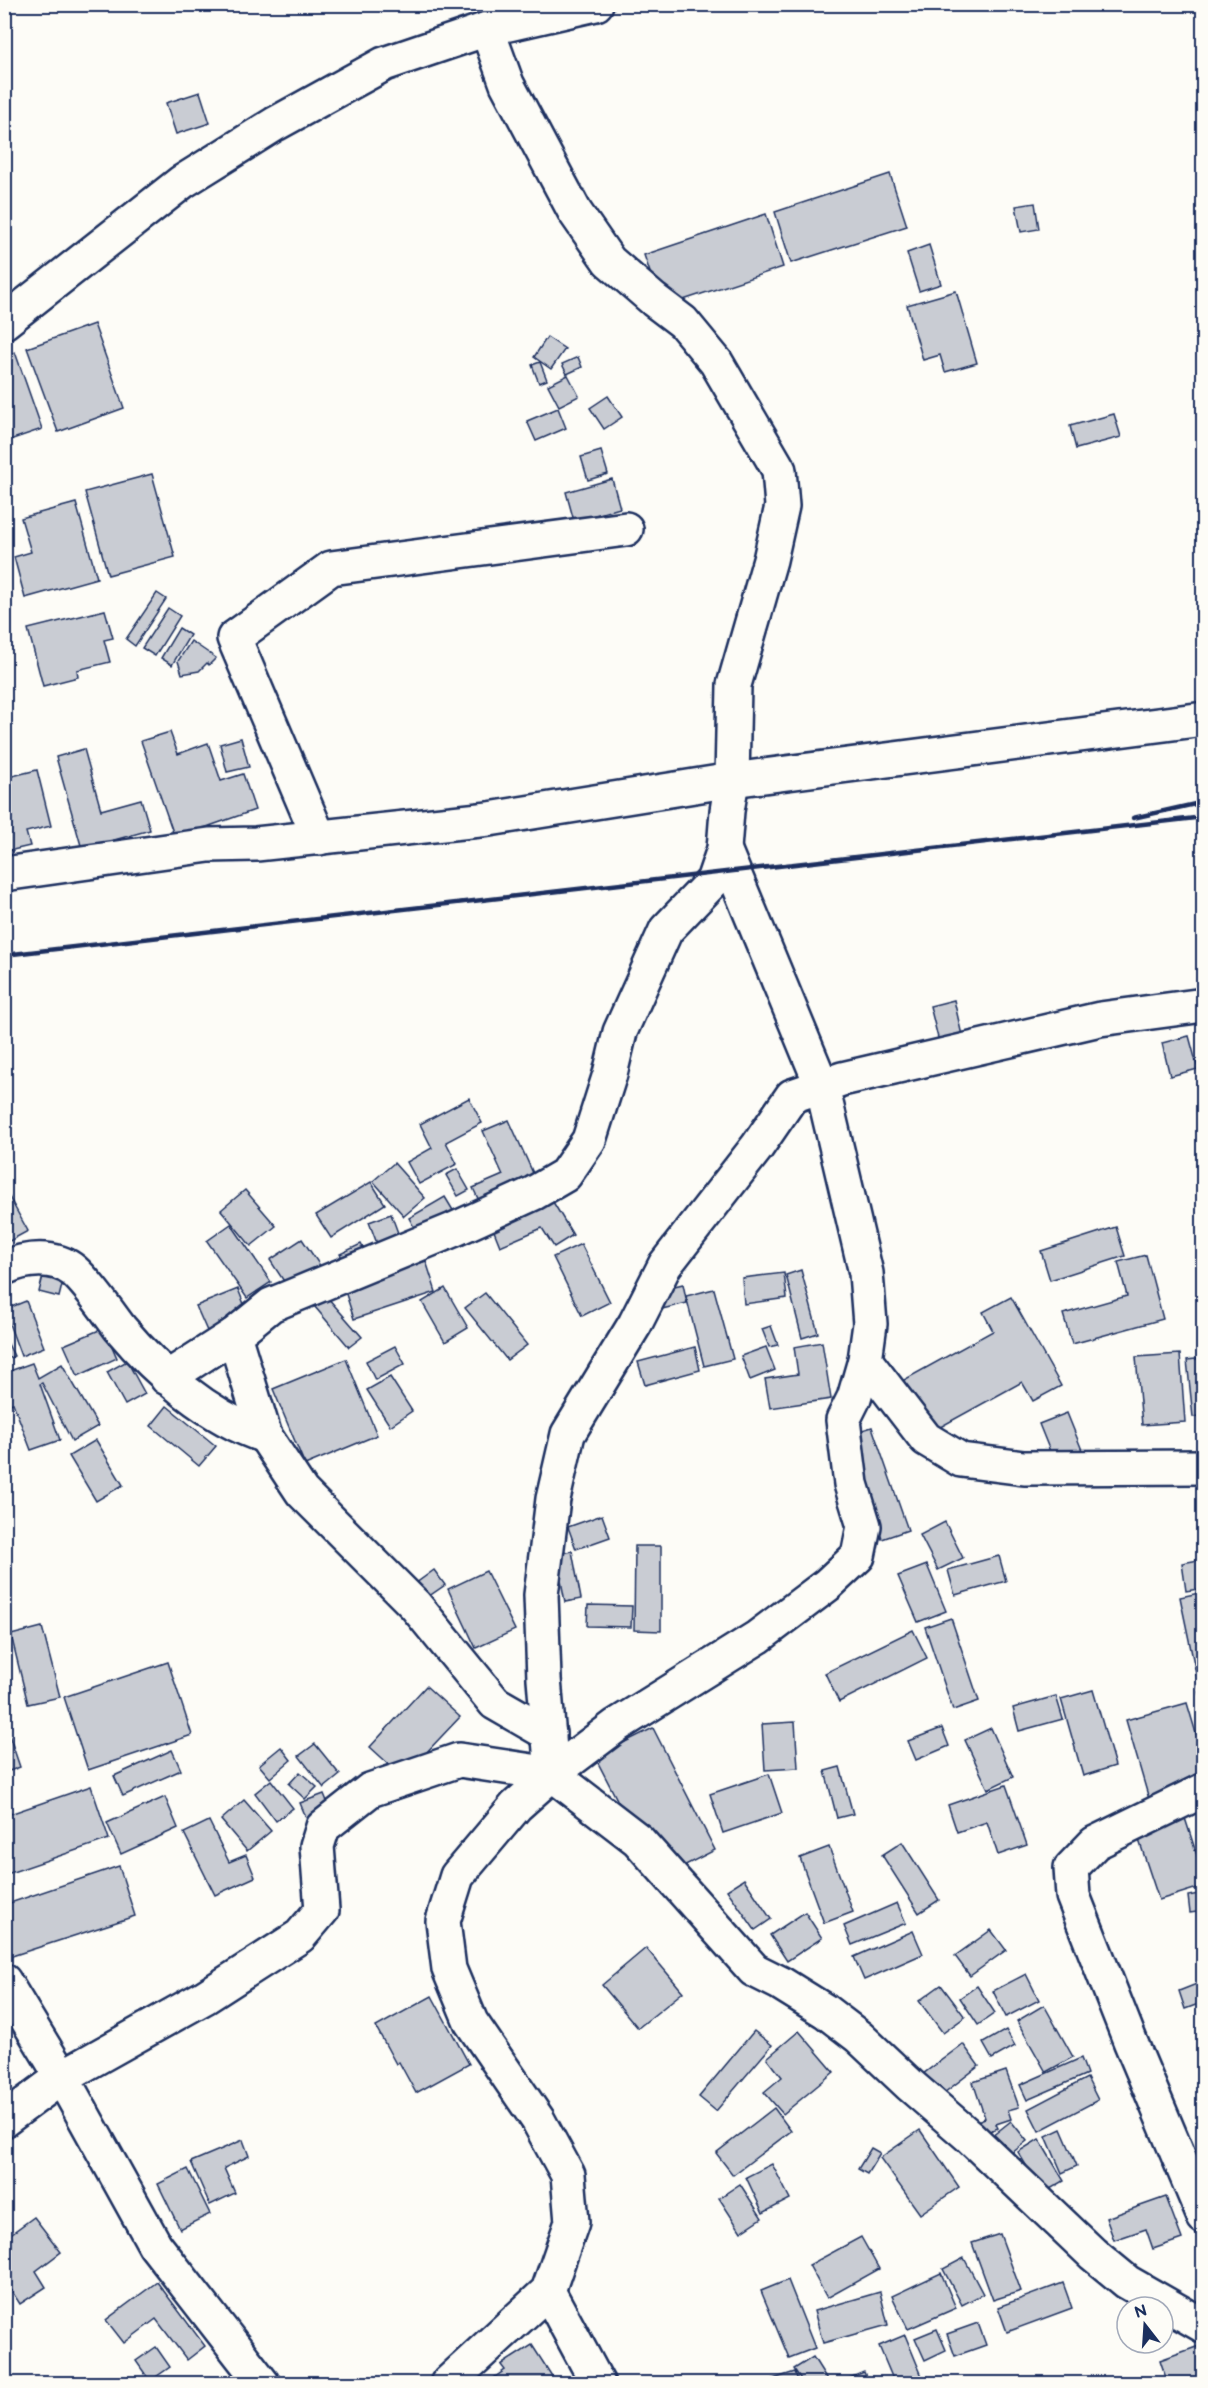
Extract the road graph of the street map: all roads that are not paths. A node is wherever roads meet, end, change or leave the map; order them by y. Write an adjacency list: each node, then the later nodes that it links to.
1 (596, 4): 2 (street)
2 (487, 29): 3 (street); 6 (street)
3 (4, 322)
4 (626, 529): 7 (street)
5 (1203, 719): 6 (street)
6 (732, 780): 7 (street); 8 (street)
7 (319, 838): 9 (street)
8 (724, 849): 11 (street); 13 (street)
9 (4, 874)
10 (1203, 1005): 11 (street)
11 (822, 1086): 14 (street); 18 (street)
12 (4, 1268): 15 (street)
13 (234, 1335): 15 (street); 16 (street)
14 (865, 1360): 17 (street); 19 (street)
15 (167, 1378): 16 (street)
16 (265, 1436): 18 (street)
17 (1203, 1467)
18 (549, 1734): 19 (street)
19 (552, 1774): 22 (street); 25 (street); 26 (street)
20 (1203, 1790): 24 (street)
21 (4, 1981): 22 (street)
22 (63, 2077): 23 (street); 27 (street)
23 (4, 2120)
24 (1203, 2217)
25 (548, 2291): 28 (street); 29 (street)
26 (1203, 2326)
27 (263, 2384)
28 (447, 2384)
29 (598, 2384)

